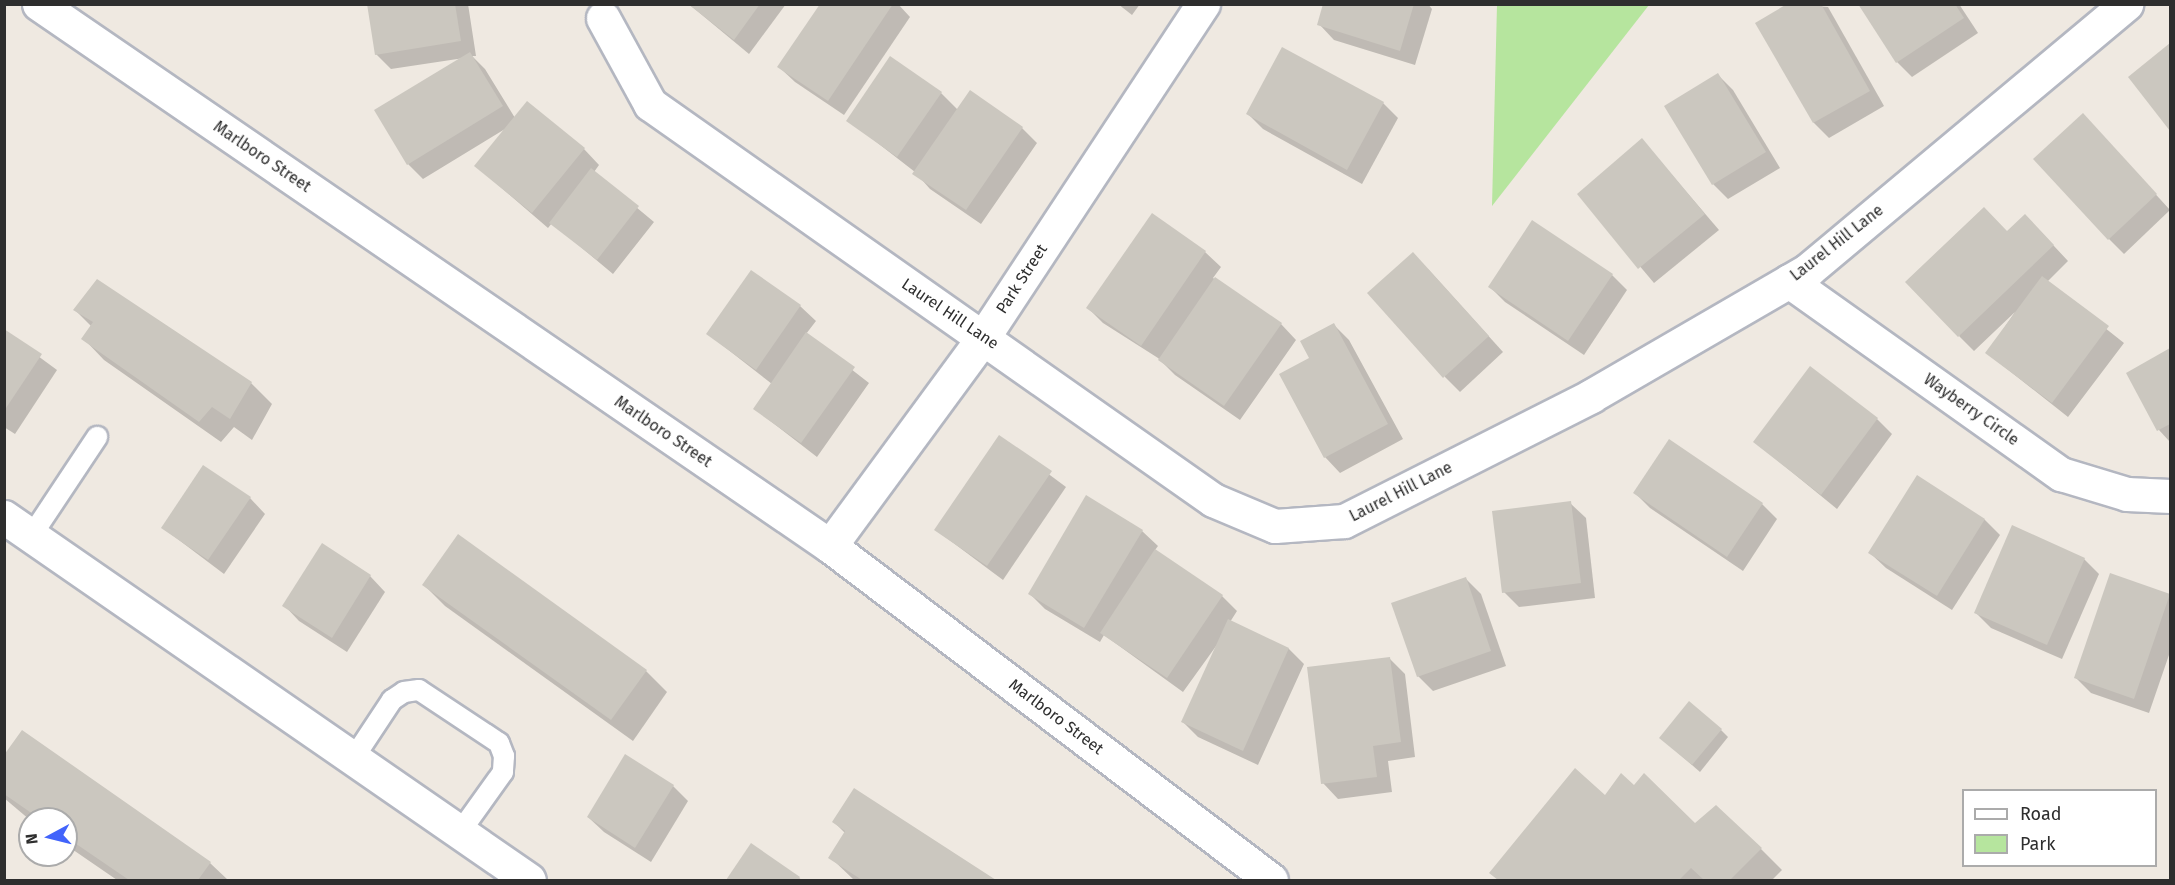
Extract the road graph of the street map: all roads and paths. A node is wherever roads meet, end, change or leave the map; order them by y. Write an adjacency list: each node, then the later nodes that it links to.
1 (39, 4): 11 (street, Marlboro Street)
2 (1203, 4): 6 (street, Park Street)
3 (2126, 4): 5 (street, Laurel Hill Lane)
4 (603, 18): 6 (street, Laurel Hill Lane)
5 (1789, 281): 6 (street, Laurel Hill Lane); 8 (street, Wayberry Circle)
6 (984, 336): 11 (street, Park Street)
7 (97, 437): 10 (lane)
8 (2170, 496)
9 (4, 517): 10 (street)
10 (32, 535): 12 (street)
11 (830, 546): 15 (street, Marlboro Street)
12 (353, 759): 13 (street); 13 (lane)
13 (460, 832): 14 (street)
14 (529, 880)
15 (1271, 880)

